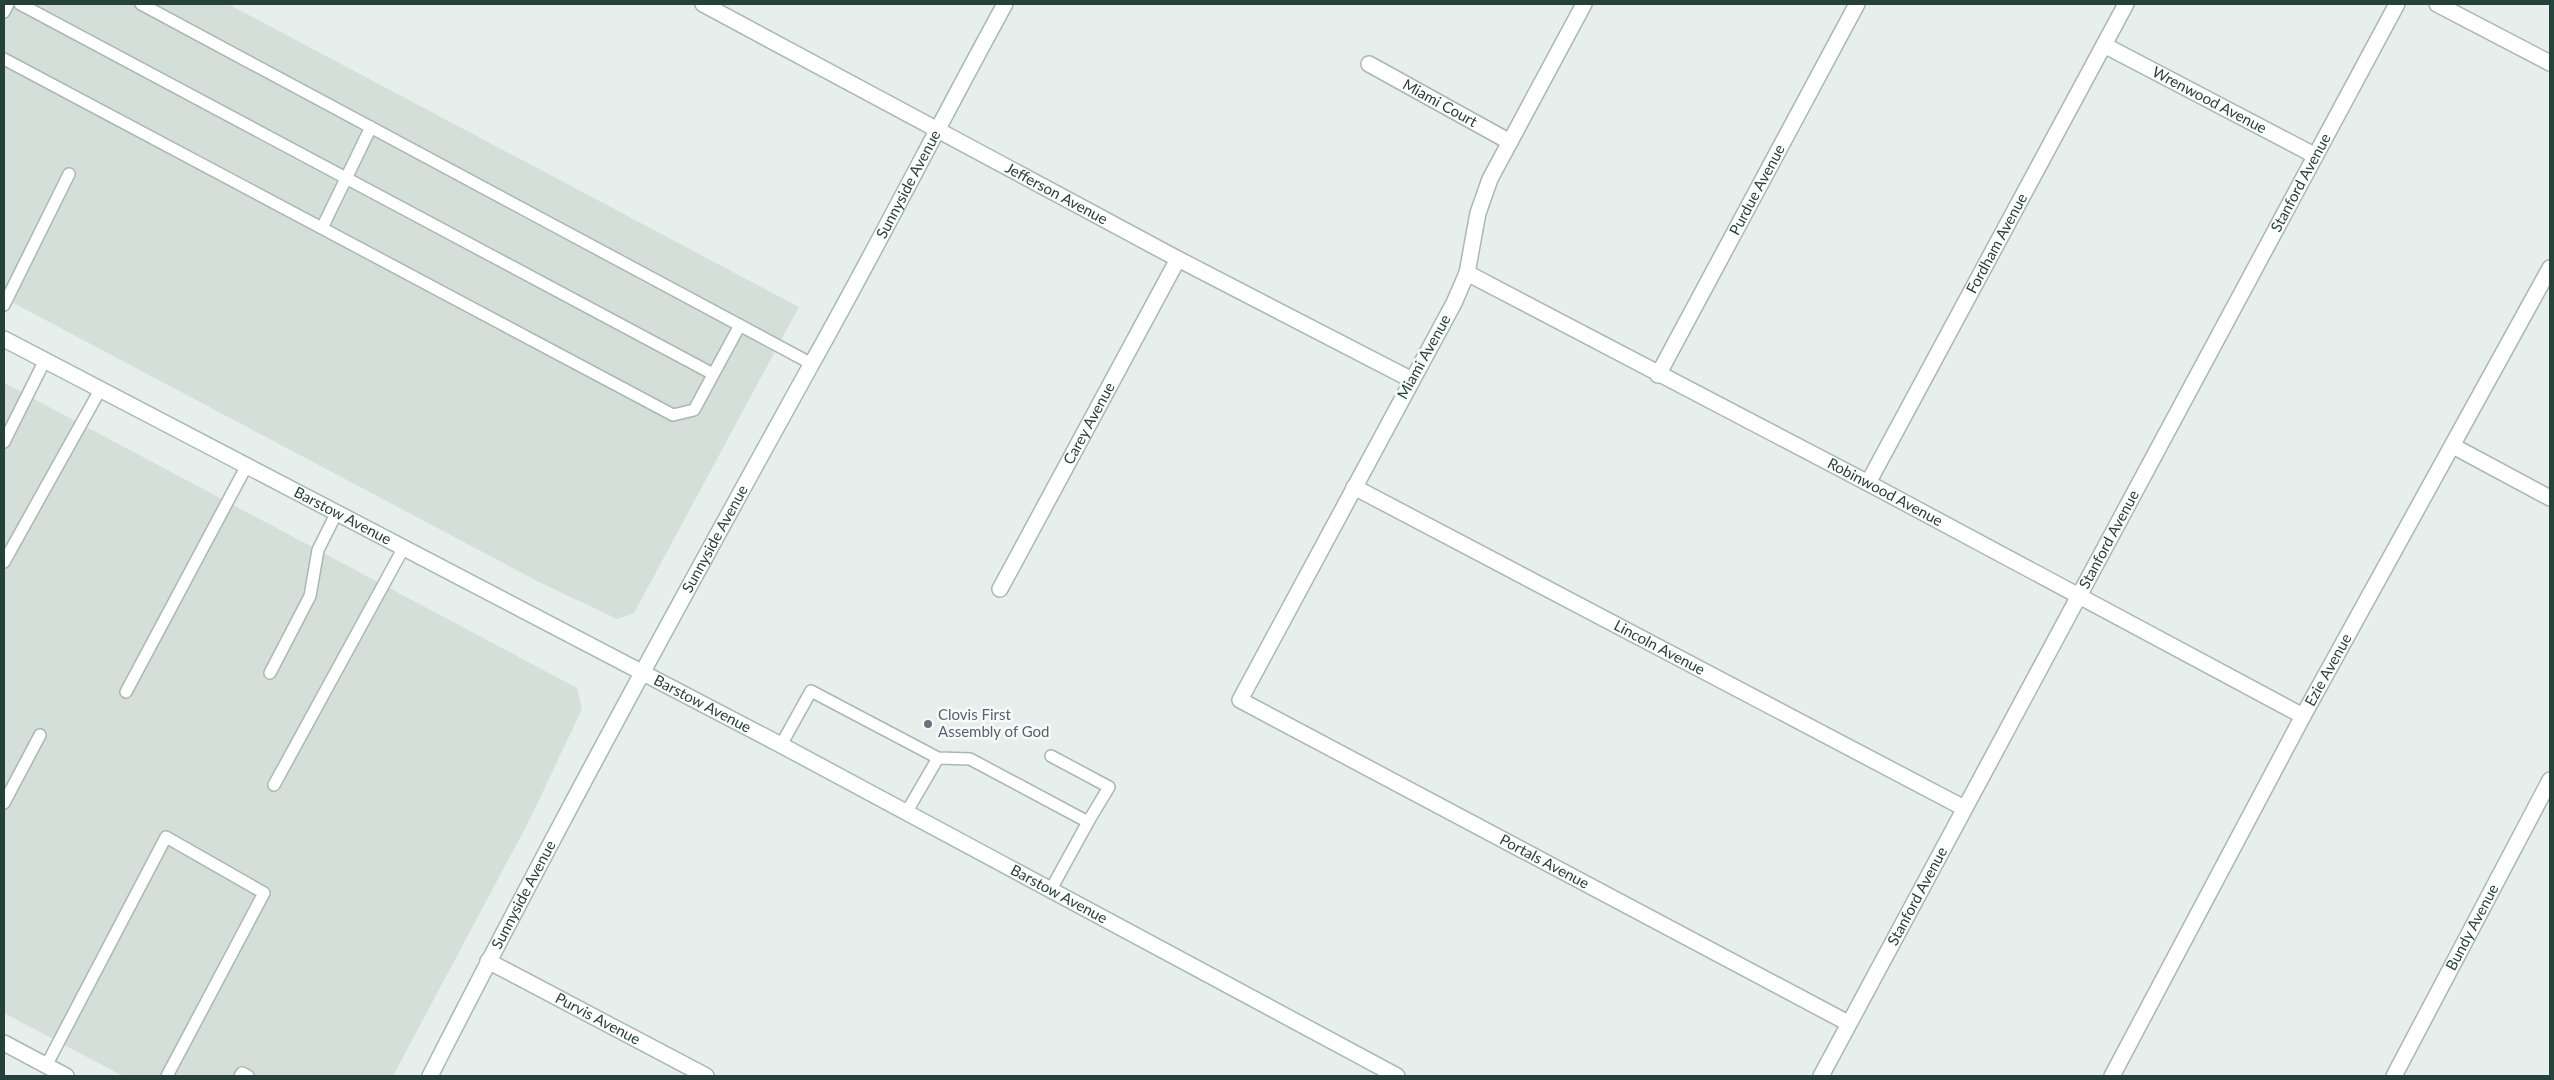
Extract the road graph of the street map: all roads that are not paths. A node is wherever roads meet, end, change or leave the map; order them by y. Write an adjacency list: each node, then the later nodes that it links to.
1 (8, 4): 11 (lane)
2 (20, 4): 21 (lane)
3 (141, 4): 16 (lane)
4 (703, 4): 17 (street, Jefferson Avenue)
5 (1005, 4): 17 (street, Sunnyside Avenue)
6 (1584, 4): 18 (street, Miami Avenue)
7 (1857, 4): 32 (street, Purdue Avenue)
8 (2126, 4): 12 (street, Fordham Avenue)
9 (2397, 4): 19 (street, Stanford Avenue)
10 (2437, 4): 15 (street)
11 (4, 12)
12 (2104, 45): 19 (street, Wrenwood Avenue); 38 (street, Fordham Avenue)
13 (4, 59): 22 (lane)
14 (1369, 64): 18 (street, Miami Court)
15 (2550, 64)
16 (371, 127): 21 (lane); 27 (lane)
17 (937, 128): 23 (street, Jefferson Avenue); 30 (street, Sunnyside Avenue)
18 (1510, 142): 25 (street, Miami Avenue)
19 (2314, 155): 45 (street, Stanford Avenue)
20 (69, 174): 26 (lane)
21 (346, 178): 22 (lane); 31 (lane)
22 (322, 228): 31 (lane)
23 (1178, 259): 33 (street, Jefferson Avenue); 44 (street, Carey Avenue)
24 (2550, 268): 36 (street, Ezie Avenue)
25 (1467, 273): 32 (street, Robinwood Avenue); 33 (street, Miami Avenue)
26 (4, 305)
27 (740, 325): 30 (lane); 31 (lane)
28 (4, 339): 29 (street, Barstow Avenue)
29 (45, 360): 34 (street, Barstow Avenue); 35 (lane)
30 (812, 364): 47 (street, Sunnyside Avenue)
31 (713, 374)
32 (1658, 375): 38 (street, Robinwood Avenue)
33 (1412, 380): 39 (street, Miami Avenue)
34 (100, 390): 37 (street, Barstow Avenue); 43 (lane)
35 (4, 442)
36 (2453, 446): 40 (street); 50 (street, Ezie Avenue)
37 (246, 467): 41 (street, Barstow Avenue); 48 (lane)
38 (1868, 483): 45 (street, Robinwood Avenue)
39 (1354, 487): 49 (street, Miami Avenue); 58 (street, Lincoln Avenue)
40 (2550, 498)
41 (336, 514): 42 (street, Barstow Avenue); 46 (lane)
42 (403, 548): 47 (street, Barstow Avenue); 56 (lane)
43 (4, 562)
44 (1000, 588)
45 (2078, 596): 50 (street, Robinwood Avenue); 58 (street, Stanford Avenue)
46 (270, 673)
47 (642, 674): 52 (street, Barstow Avenue); 62 (street, Sunnyside Avenue)
48 (126, 692)
49 (1240, 700): 63 (street, Portals Avenue)
50 (2303, 716): 74 (street, Ezie Avenue)
51 (40, 735): 57 (lane)
52 (781, 745): 54 (lane); 59 (street, Barstow Avenue)
53 (1051, 756): 60 (lane)
54 (938, 758): 59 (lane); 60 (lane)
55 (2550, 780): 75 (street, Bundy Avenue)
56 (274, 785)
57 (4, 803)
58 (1964, 808): 63 (street, Stanford Avenue)
59 (906, 813): 61 (street, Barstow Avenue)
60 (1088, 822): 61 (lane)
61 (1050, 891): 72 (street, Barstow Avenue)
62 (488, 961): 70 (street, Sunnyside Avenue); 71 (street, Purvis Avenue)
63 (1848, 1024): 73 (street, Stanford Avenue)
64 (4, 1043): 65 (street)
65 (46, 1066): 66 (street); 67 (lane)
66 (66, 1076)
67 (167, 1076)
68 (240, 1076): 69 (lane)
69 (248, 1076)
70 (430, 1076)
71 (706, 1076)
72 (1397, 1076)
73 (1821, 1076)
74 (2112, 1076)
75 (2394, 1076)

